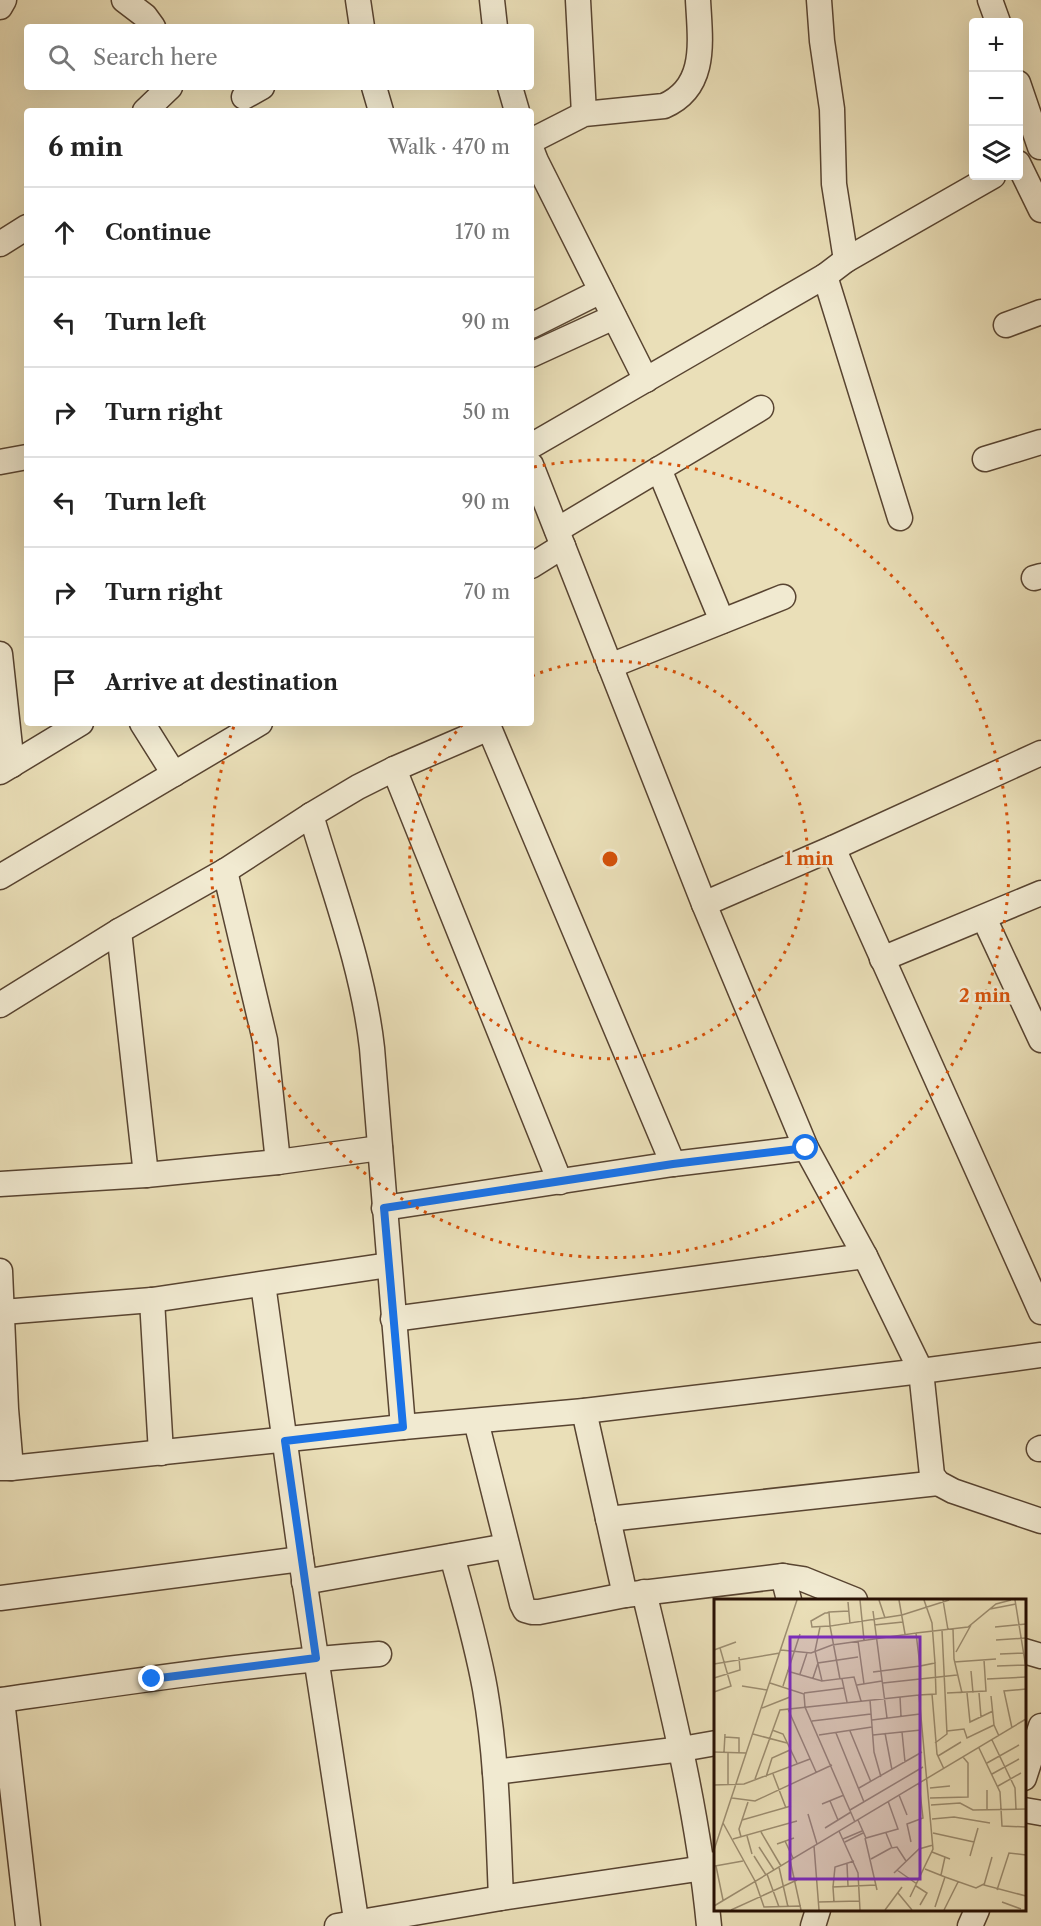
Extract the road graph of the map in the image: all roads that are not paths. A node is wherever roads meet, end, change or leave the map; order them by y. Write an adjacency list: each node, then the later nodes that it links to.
1 (4, 0): 9 (street)
2 (124, 0): 11 (street)
3 (358, 0): 12 (street)
4 (492, 0): 13 (street)
5 (578, 0): 21 (street)
6 (698, 0): 21 (street)
7 (819, 0): 31 (street)
8 (990, 0): 10 (street)
9 (0, 7)
10 (997, 18)
11 (151, 24)
12 (362, 24)
13 (495, 24)
14 (167, 90): 18 (street)
15 (375, 90): 19 (street)
16 (511, 90): 20 (street)
17 (1023, 97): 23 (street)
18 (148, 108)
19 (380, 108)
20 (516, 108)
21 (584, 114): 22 (street)
22 (534, 139)
23 (1041, 147): 25 (street)
24 (534, 154): 33 (street)
25 (1023, 159)
26 (1023, 172): 28 (street)
27 (986, 180): 31 (street)
28 (1041, 210)
29 (24, 229): 30 (street)
30 (0, 244)
31 (846, 260): 32 (street)
32 (825, 276): 39 (street); 48 (street)
33 (601, 291): 35 (street); 36 (street)
34 (1041, 312): 37 (street)
35 (614, 317): 38 (street); 39 (street)
36 (534, 324)
37 (1006, 325)
38 (534, 354)
39 (646, 380): 42 (street)
40 (761, 408): 46 (street)
41 (1041, 442): 44 (street)
42 (534, 444)
43 (24, 458): 45 (street)
44 (985, 459)
45 (0, 462)
46 (659, 469): 49 (street); 52 (street)
47 (534, 473): 49 (street)
48 (900, 518)
49 (560, 538): 50 (street); 54 (street)
50 (534, 563)
51 (783, 597): 52 (street)
52 (722, 621): 54 (street)
53 (0, 654): 60 (street)
54 (610, 666): 68 (street)
55 (76, 726): 60 (street)
56 (144, 726): 62 (street)
57 (255, 726): 62 (street)
58 (488, 726): 61 (street); 77 (street)
59 (1041, 753): 64 (street)
60 (6, 769)
61 (394, 769): 63 (street); 79 (street)
62 (174, 774): 66 (street)
63 (311, 815): 65 (street); 74 (street)
64 (832, 848): 68 (street); 71 (street)
65 (225, 871): 70 (street); 76 (street)
66 (0, 878)
67 (1041, 893): 69 (street)
68 (704, 904): 75 (street)
69 (984, 918): 71 (street); 73 (street)
70 (119, 931): 72 (street); 78 (street)
71 (882, 959): 88 (street)
72 (0, 1005)
73 (1040, 1034)
74 (380, 1148): 76 (street); 81 (street)
75 (806, 1148): 77 (street); 82 (street)
76 (279, 1162): 78 (street)
77 (673, 1164): 79 (street)
78 (146, 1175): 80 (street)
79 (561, 1182): 81 (street)
80 (0, 1184)
81 (384, 1208): 83 (street)
82 (866, 1256): 89 (street); 91 (street)
83 (389, 1265): 85 (street); 89 (street)
84 (0, 1271): 87 (street)
85 (263, 1284): 86 (street); 95 (street)
86 (152, 1300): 87 (street); 96 (street)
87 (3, 1312): 97 (street)
88 (1041, 1312)
89 (393, 1318): 94 (street)
90 (1041, 1355): 91 (street)
91 (921, 1371): 92 (street); 98 (street)
92 (584, 1411): 93 (street); 99 (street)
93 (476, 1421): 94 (street); 101 (street)
94 (403, 1427): 95 (street)
95 (285, 1441): 96 (street); 103 (street)
96 (161, 1453): 97 (street)
97 (6, 1468)
98 (938, 1483): 99 (street); 100 (street)
99 (608, 1519): 105 (street)
100 (1041, 1521)
101 (507, 1546): 102 (street); 105 (street)
102 (452, 1556): 103 (street); 117 (street)
103 (302, 1571): 106 (street); 112 (street)
104 (783, 1576): 105 (street); 107 (street); 108 (street)
105 (635, 1593): 116 (street)
106 (0, 1598)
107 (789, 1599)
108 (853, 1599)
109 (1026, 1652): 111 (street)
110 (379, 1654): 112 (street)
111 (1041, 1656)
112 (316, 1658): 113 (street); 126 (street)
113 (1, 1700): 127 (street)
114 (1041, 1726): 118 (street)
115 (714, 1743): 116 (street)
116 (682, 1749): 117 (street); 121 (street)
117 (495, 1772): 122 (street)
118 (1026, 1772)
119 (1026, 1810): 120 (street)
120 (1041, 1813)
121 (710, 1866): 122 (street); 128 (street)
122 (501, 1898): 125 (street)
123 (818, 1911): 129 (street)
124 (976, 1911): 130 (street)
125 (452, 1916): 126 (street)
126 (350, 1925)
127 (28, 1926)
128 (709, 1926)
129 (813, 1926)
130 (970, 1926)

